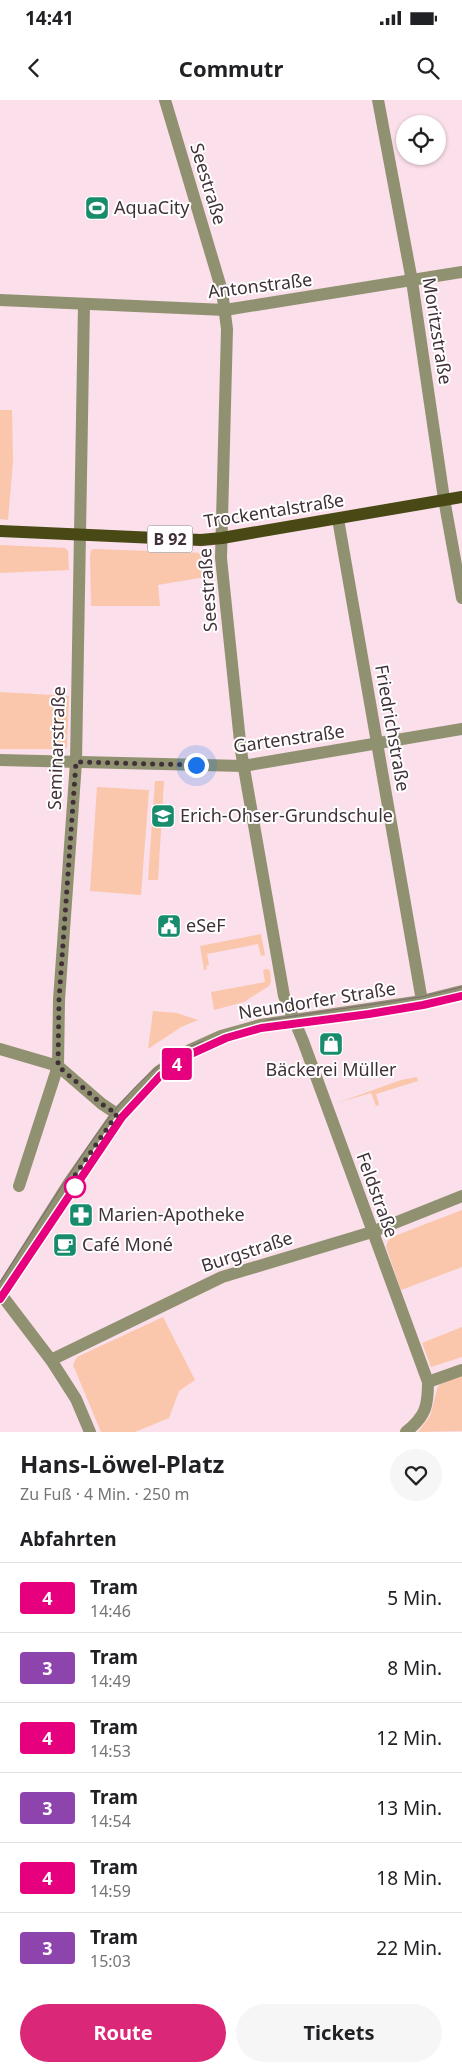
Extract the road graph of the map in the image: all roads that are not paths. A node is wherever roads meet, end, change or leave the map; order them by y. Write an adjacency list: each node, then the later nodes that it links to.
1 (165, 100): 7 (street, Seestraße)
2 (378, 100): 4 (street, Moritzstraße)
3 (462, 272): 4 (street, Antonstraße)
4 (412, 281): 7 (street, Antonstraße); 9 (street, Moritzstraße)
5 (0, 300): 6 (street, Antonstraße)
6 (84, 304): 7 (street, Antonstraße); 12 (street, Seminarstraße)
7 (225, 310): 13 (street, Seestraße)
8 (462, 496): 9 (main road, Trockentalstraße / B 92)
9 (444, 500): 10 (main road, Trockentalstraße / B 92); 14 (street, Moritzstraße)
10 (338, 520): 13 (main road, Trockentalstraße / B 92); 16 (street, Friedrichstraße)
11 (0, 531): 12 (main road, Trockentalstraße / B 92)
12 (80, 535): 13 (main road, Trockentalstraße / B 92); 18 (street, Seminarstraße)
13 (222, 538): 19 (street, Seestraße)
14 (462, 598)
15 (462, 729): 16 (street, Gartenstraße)
16 (377, 744): 19 (street, Gartenstraße); 21 (street, Friedrichstraße)
17 (0, 760): 18 (street, Gartenstraße)
18 (76, 762): 19 (street, Gartenstraße); 24 (street, Seminarstraße)
19 (243, 766): 22 (street, Seestraße)
20 (462, 991): 21 (street, Neundorfer Straße)
21 (422, 1001): 22 (street, Neundorfer Straße)
22 (293, 1020): 25 (street, Neundorfer Straße); 28 (street, Feldstraße)
23 (0, 1049): 24 (street)
24 (58, 1066): 25 (street); 26 (street, Seminarstraße)
25 (117, 1114): 29 (street, Neundorfer Straße)
26 (20, 1186)
27 (462, 1196): 28 (street, Burgstraße)
28 (372, 1232): 30 (street, Burgstraße); 32 (street, Feldstraße)
29 (0, 1292): 30 (street)
30 (51, 1360): 33 (street)
31 (462, 1370): 32 (street)
32 (428, 1382): 34 (street)
33 (90, 1432)
34 (406, 1432)

